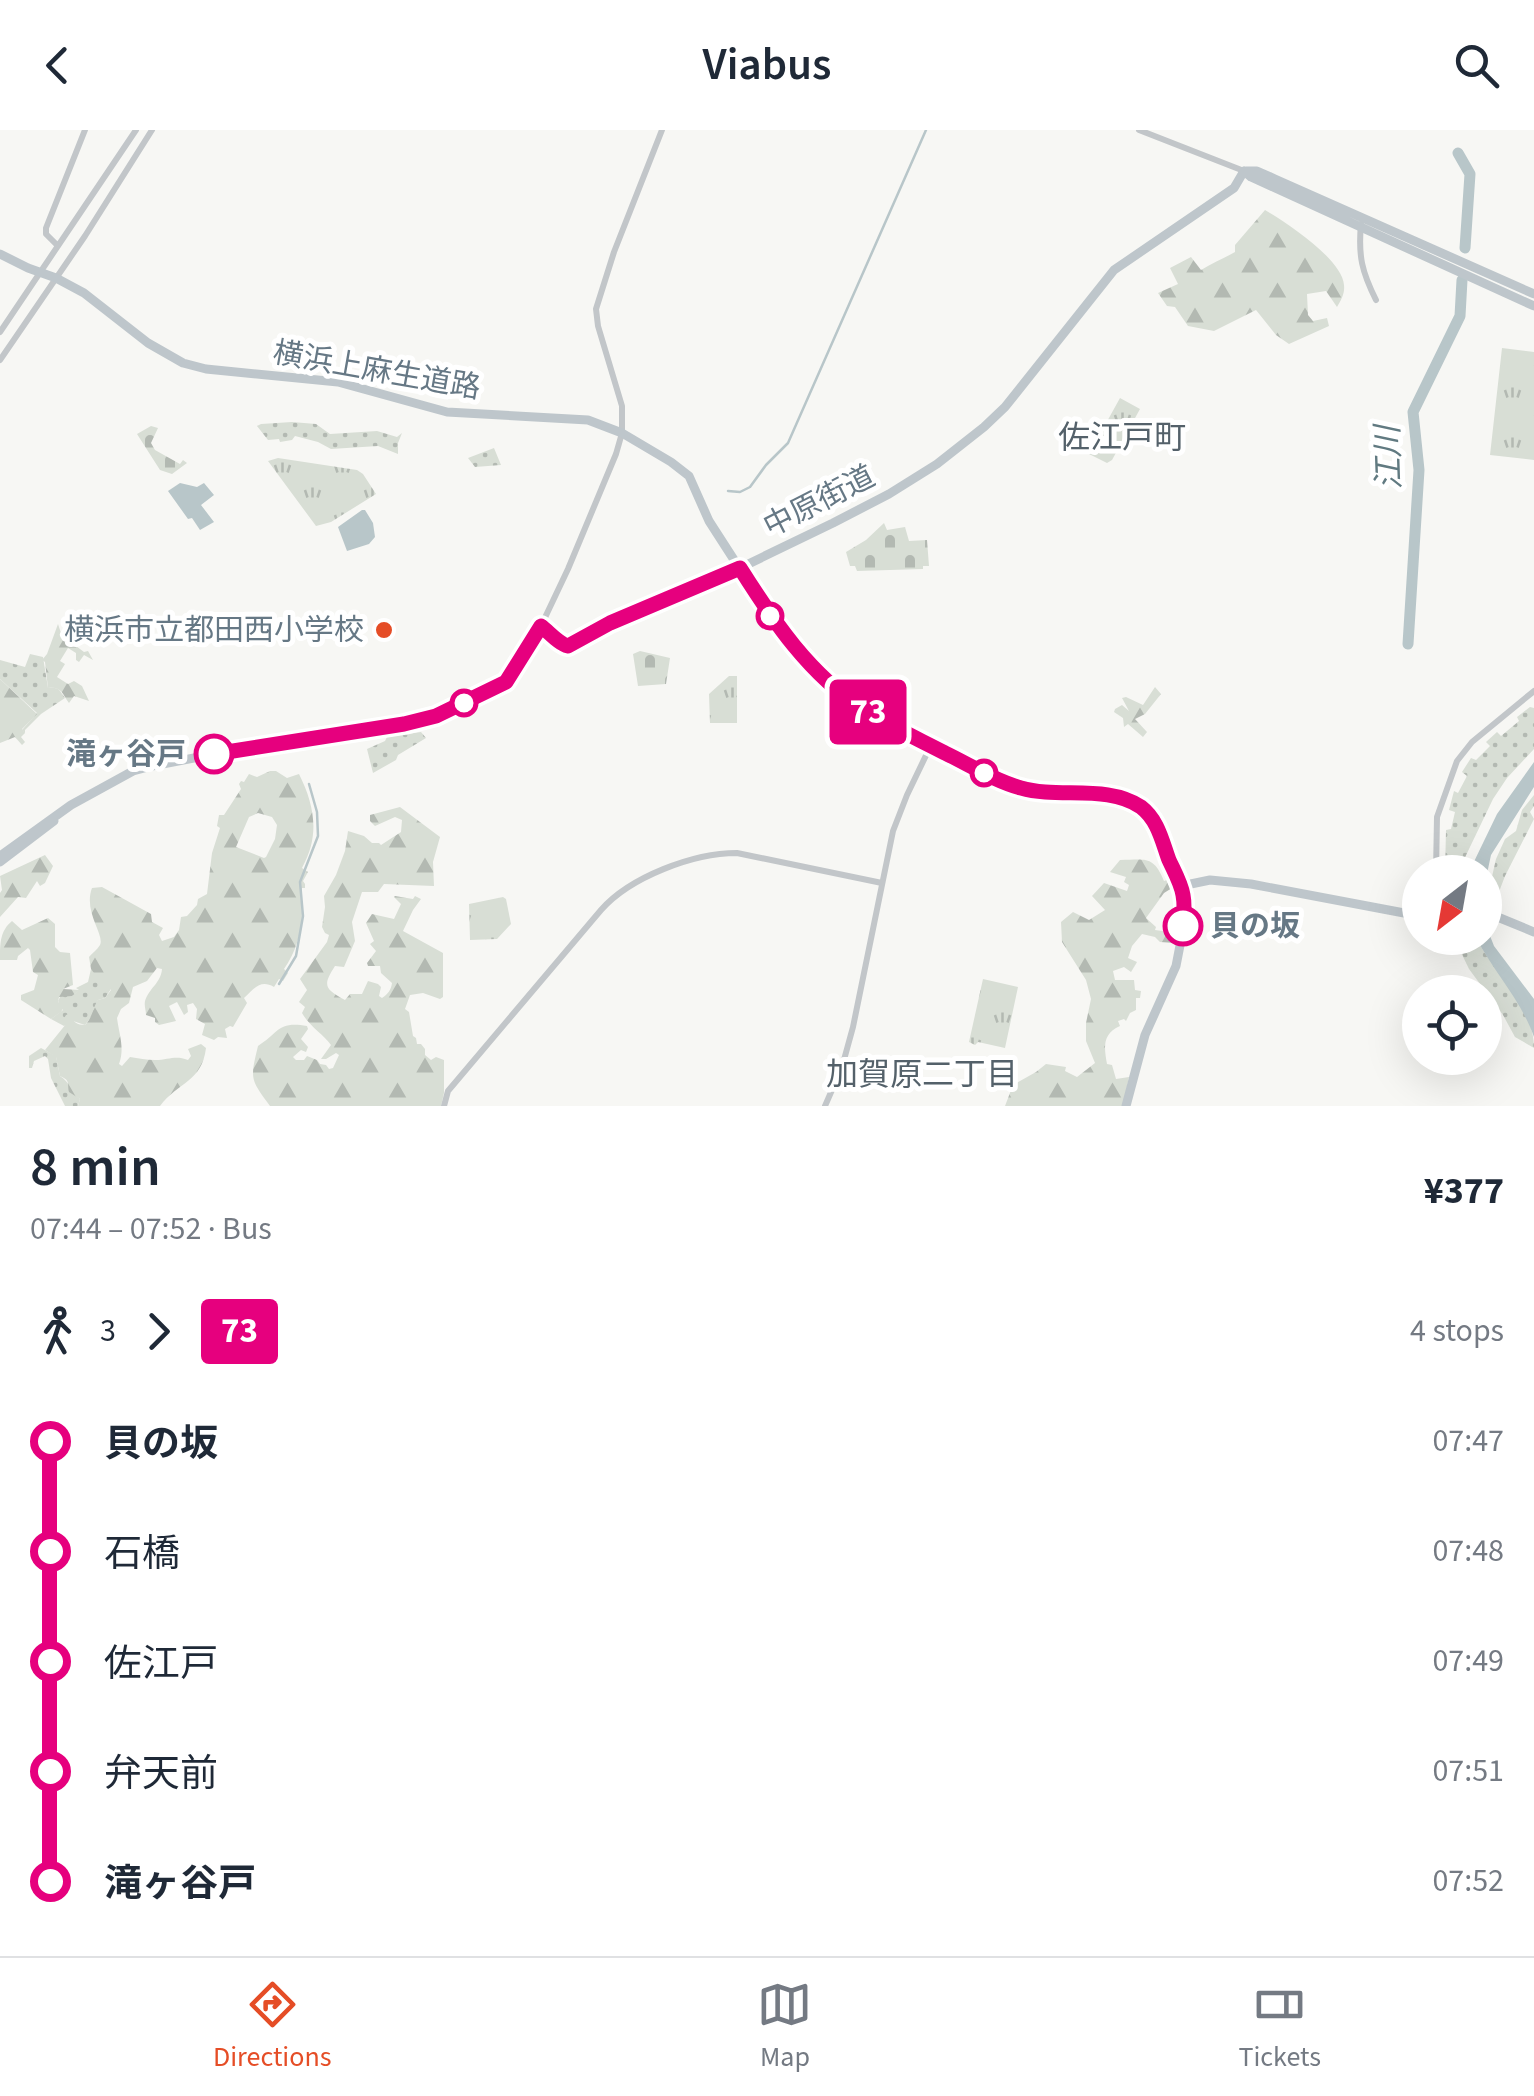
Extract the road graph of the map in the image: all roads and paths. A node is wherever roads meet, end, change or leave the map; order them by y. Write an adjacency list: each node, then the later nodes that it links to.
1 (86, 130): 8 (street)
2 (136, 130): 8 (street)
3 (152, 130): 11 (street)
4 (662, 130): 17 (street)
5 (1139, 130): 6 (street)
6 (1244, 171): 7 (main road); 18 (main road, 中原街道)
7 (1361, 223): 12 (main road); 13 (street); 14 (main road)
8 (58, 246): 10 (street)
9 (0, 254): 10 (main road, 横浜上麻生道路)
10 (42, 273): 11 (main road, 横浜上麻生道路); 15 (street)
11 (56, 278): 16 (street); 17 (main road, 横浜上麻生道路)
12 (1534, 294)
13 (1376, 300)
14 (1534, 306)
15 (0, 332)
16 (0, 360)
17 (622, 433): 18 (main road, 横浜上麻生道路); 19 (street)
18 (740, 568): 19 (main road, 中原街道); 21 (main road, 横浜上麻生道路)
19 (541, 626): 23 (main road)
20 (1534, 691): 22 (street)
21 (931, 745): 24 (street); 25 (main road, 横浜上麻生道路)
22 (1436, 855)
23 (0, 859)
24 (882, 884): 29 (street); 30 (street)
25 (1180, 886): 26 (main road); 31 (main road, 横浜上麻生道路)
26 (1402, 913)
27 (1502, 920): 28 (main road)
28 (1534, 932)
29 (444, 1106)
30 (825, 1106)
31 (1126, 1106)

